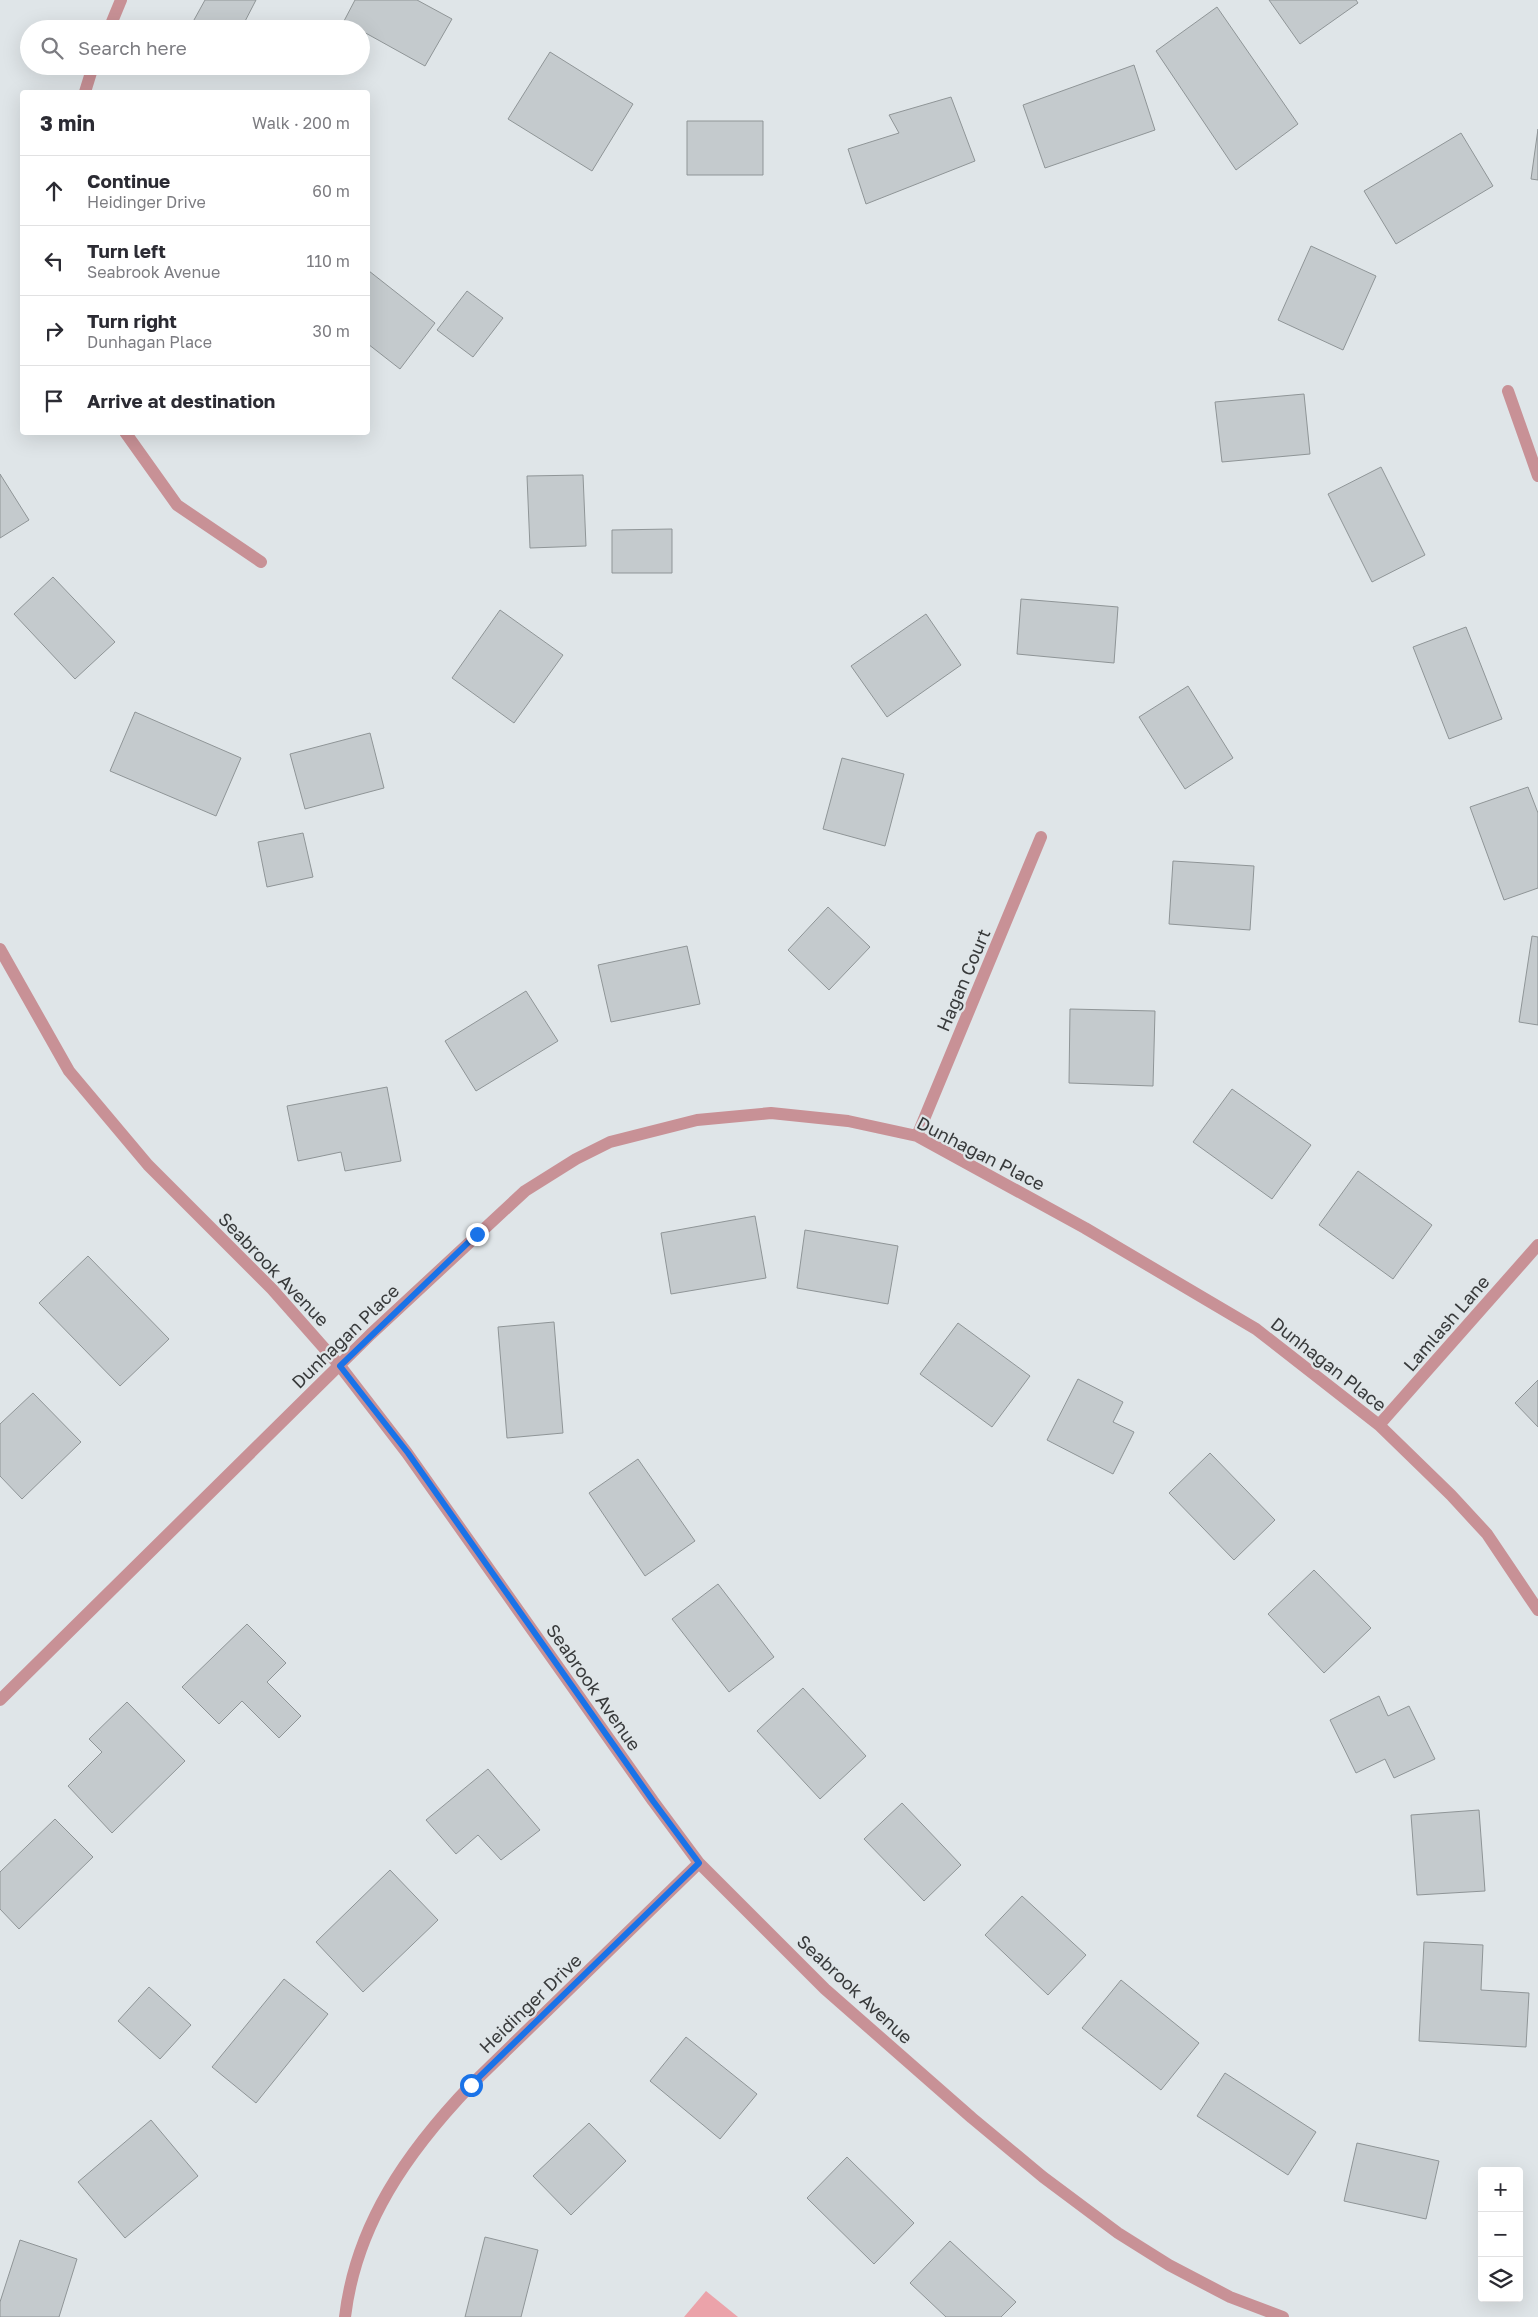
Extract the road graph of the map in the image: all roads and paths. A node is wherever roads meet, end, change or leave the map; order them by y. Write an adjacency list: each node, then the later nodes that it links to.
1 (121, 0): 2 (street)
2 (113, 20)
3 (90, 75): 4 (street)
4 (86, 90)
5 (1508, 391): 7 (street)
6 (127, 435): 8 (street)
7 (1538, 476)
8 (261, 562)
9 (1041, 837): 11 (street, Hagan Court)
10 (0, 949): 13 (street, Seabrook Avenue)
11 (916, 1136): 13 (street, Dunhagan Place); 14 (street, Dunhagan Place)
12 (1538, 1245): 14 (street, Lamlash Lane)
13 (340, 1366): 16 (street, Dunhagan Place); 17 (street, Seabrook Avenue)
14 (1379, 1425): 15 (street, Dunhagan Place)
15 (1538, 1610)
16 (0, 1700)
17 (699, 1863): 18 (street, Heidinger Drive); 19 (street, Seabrook Avenue)
18 (345, 2317)
19 (1283, 2317)

